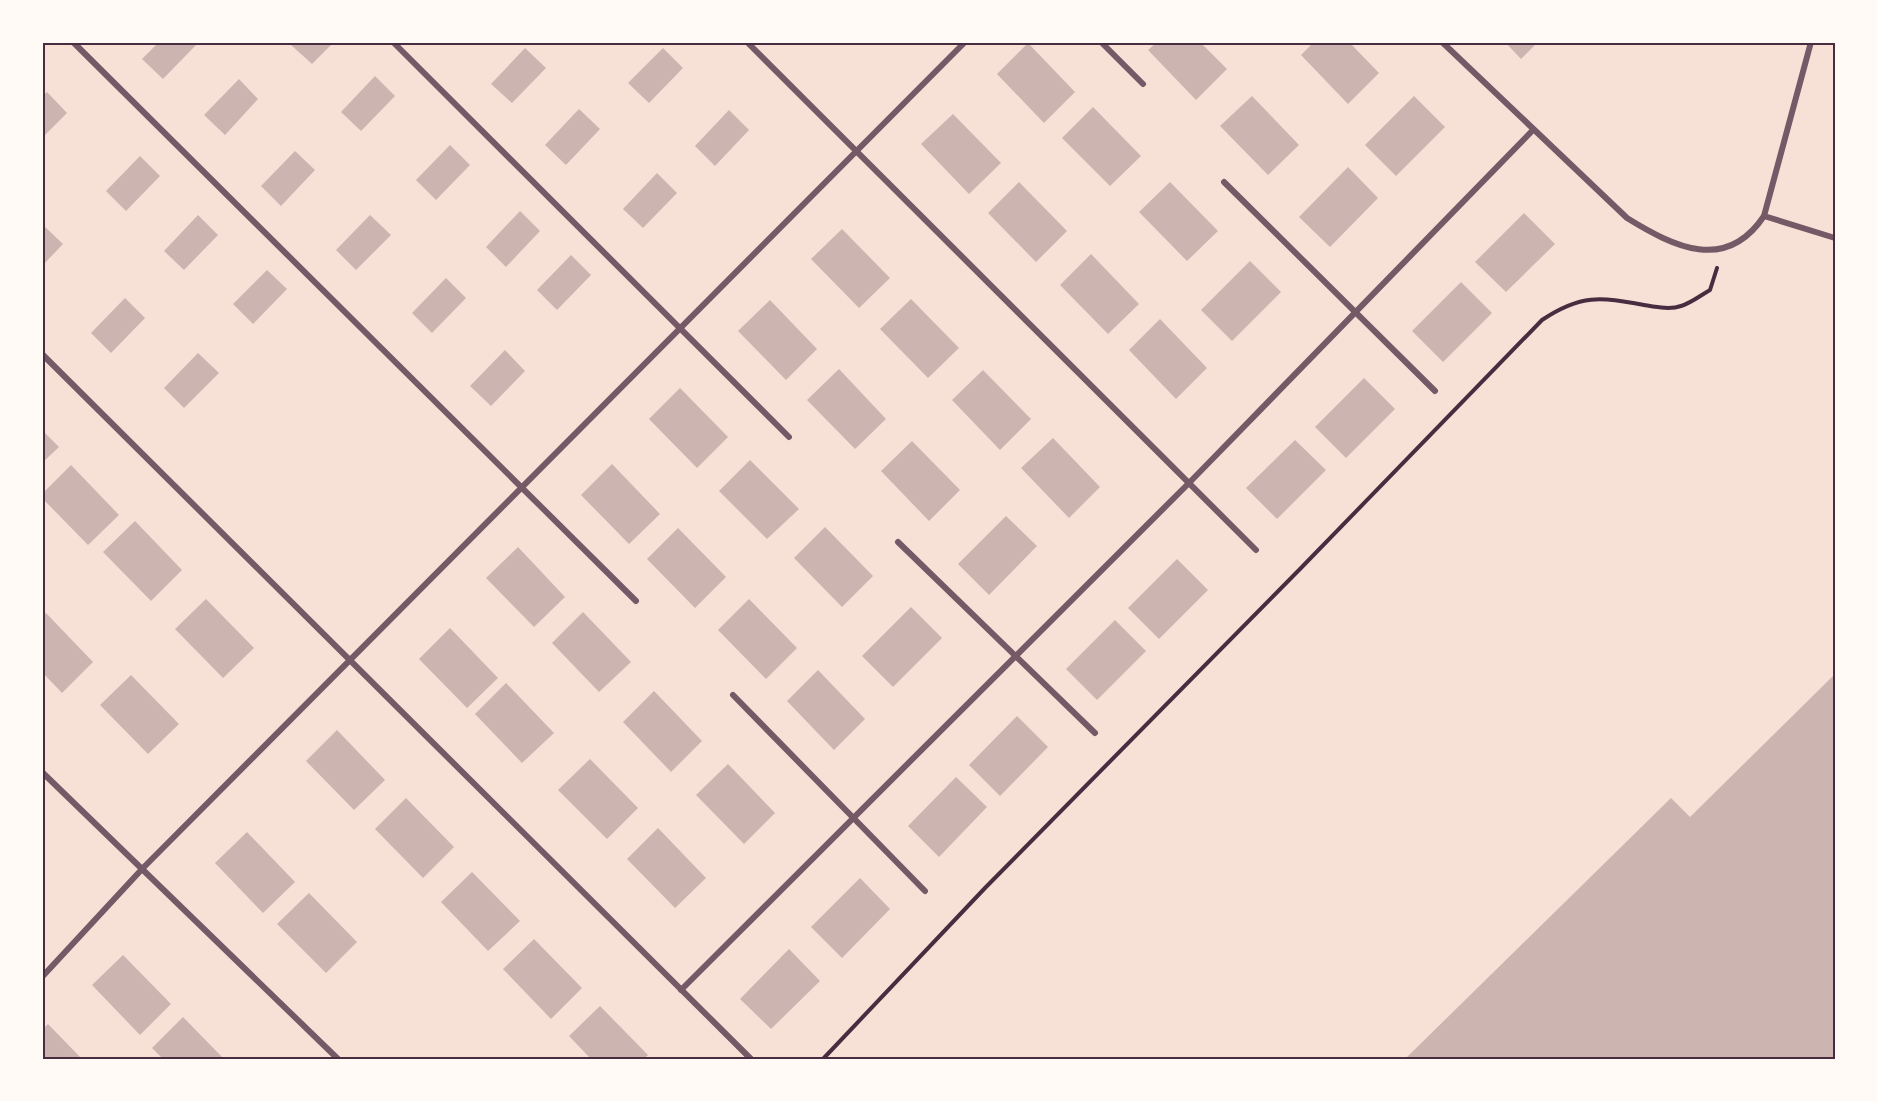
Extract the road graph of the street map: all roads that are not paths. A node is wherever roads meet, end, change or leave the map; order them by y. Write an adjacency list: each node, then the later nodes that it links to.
1 (73, 42): 20 (street)
2 (393, 42): 15 (street)
3 (747, 42): 10 (street)
4 (964, 42): 10 (street)
5 (1101, 42): 8 (street)
6 (1442, 42): 9 (street)
7 (1811, 42): 12 (street)
8 (1143, 84)
9 (1533, 130): 12 (street); 14 (street)
10 (856, 151): 15 (street); 19 (street)
11 (1224, 183): 14 (street)
12 (1764, 216): 13 (street)
13 (1835, 238)
14 (1356, 312): 17 (street); 19 (street)
15 (679, 329): 18 (street); 20 (street)
16 (42, 354): 25 (street)
17 (1435, 391)
18 (789, 437)
19 (1189, 483): 22 (street); 24 (street)
20 (522, 488): 23 (street); 25 (street)
21 (898, 542): 24 (street)
22 (1256, 550)
23 (636, 601)
24 (1015, 656): 27 (street); 29 (street)
25 (350, 660): 30 (street); 33 (street)
26 (733, 695): 29 (street)
27 (1095, 734)
28 (42, 772): 30 (street)
29 (854, 818): 31 (street); 33 (street)
30 (143, 868): 32 (street); 34 (street)
31 (925, 891)
32 (42, 977)
33 (681, 990): 35 (street)
34 (338, 1059)
35 (751, 1059)

